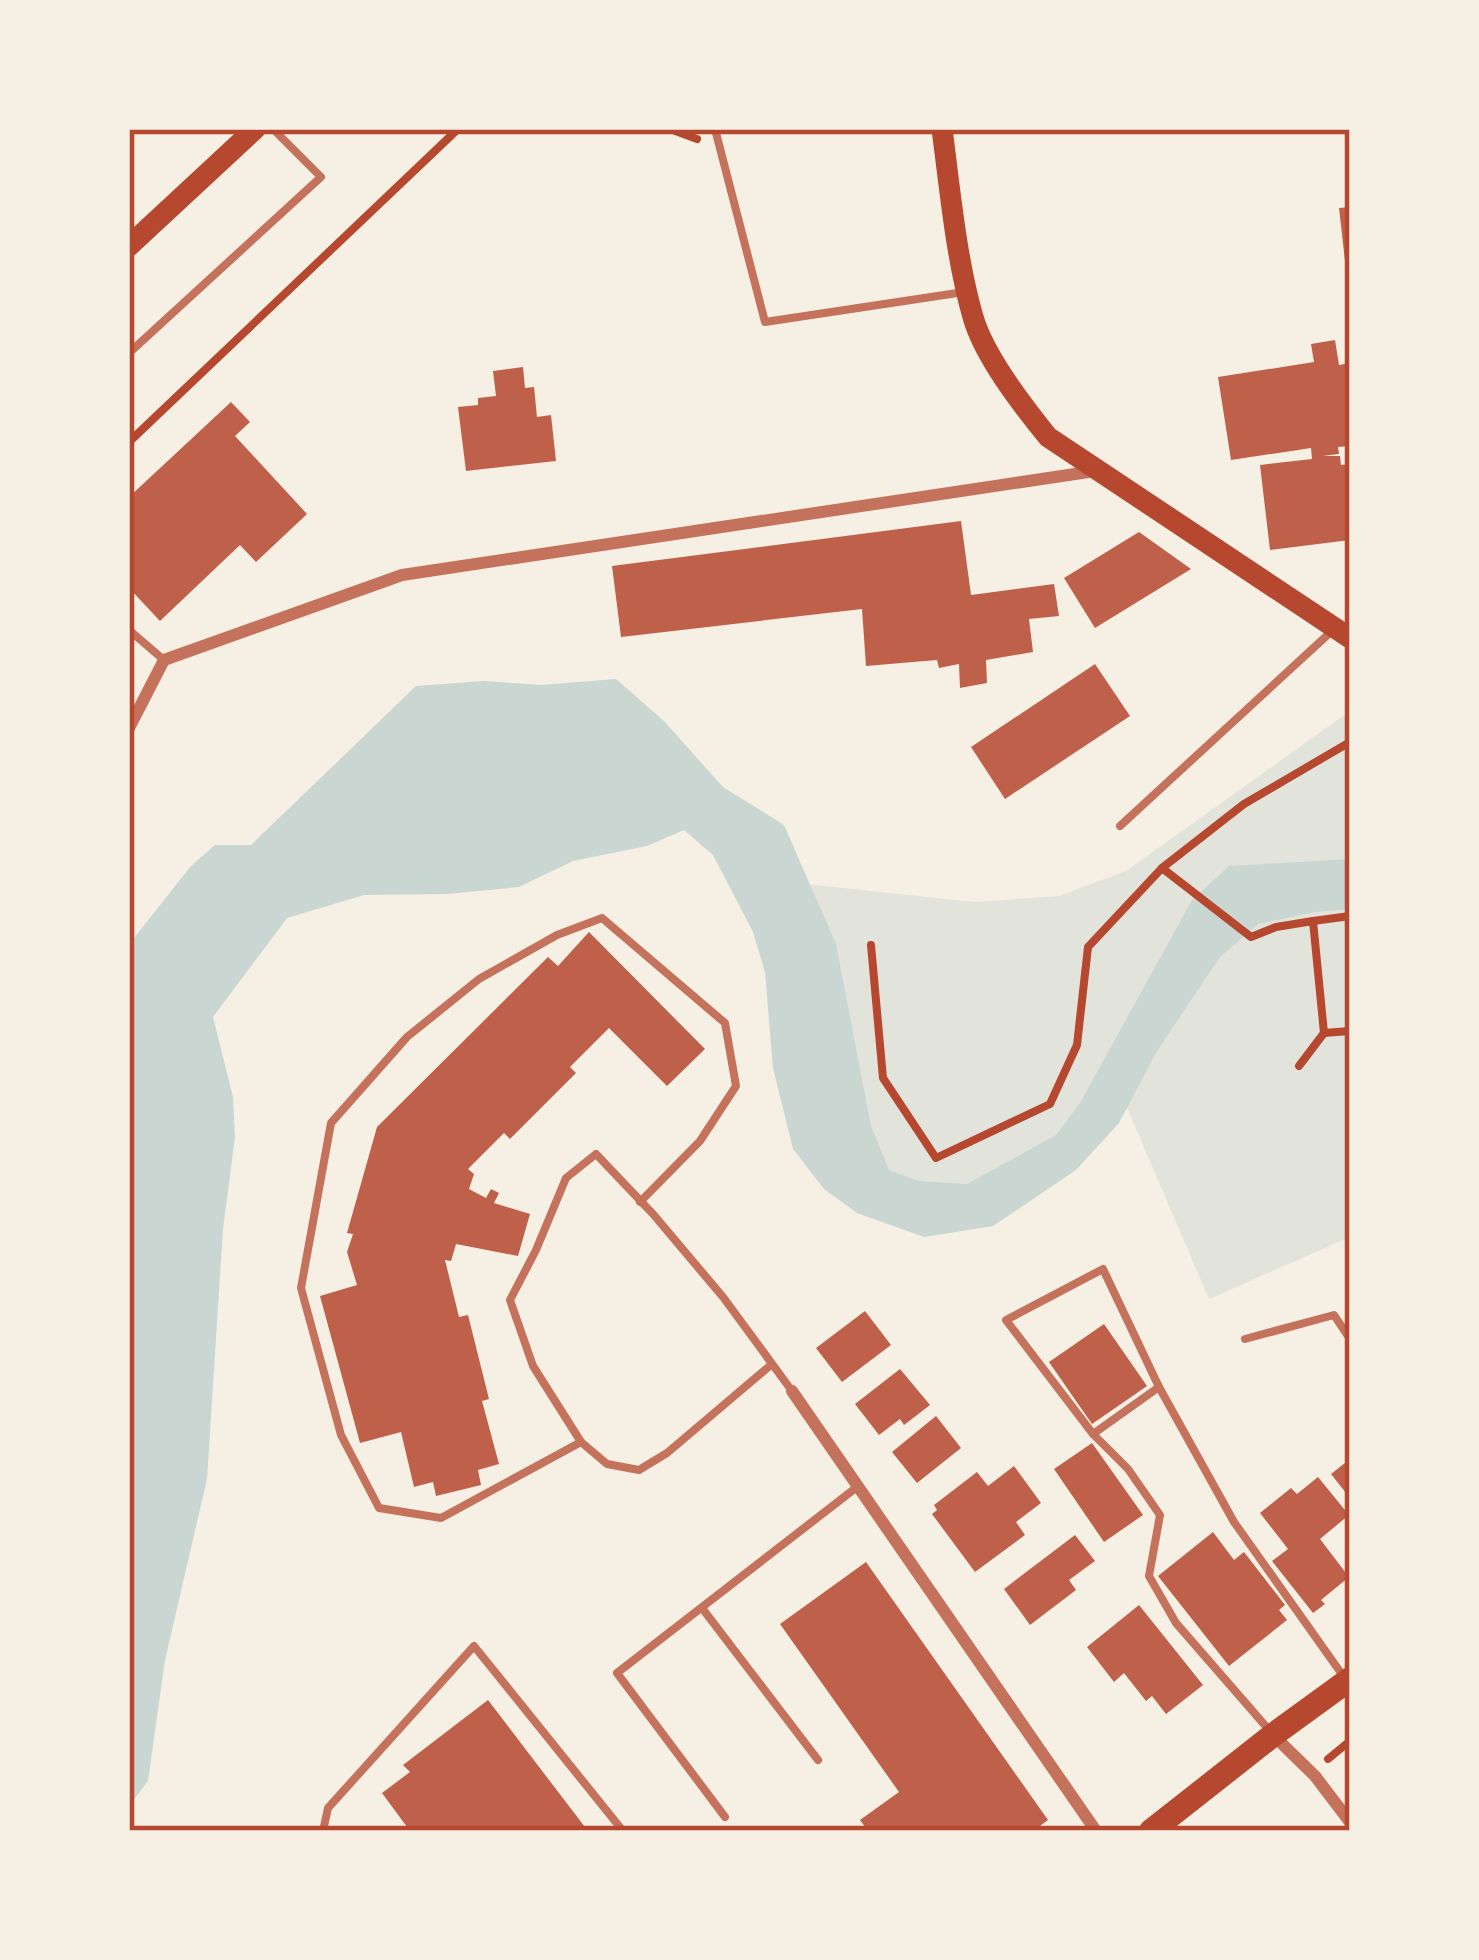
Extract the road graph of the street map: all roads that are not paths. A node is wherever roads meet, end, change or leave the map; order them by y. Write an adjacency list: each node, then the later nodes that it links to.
1 (255, 129): 5 (main road)
2 (273, 129): 7 (lane)
3 (715, 129): 6 (lane)
4 (942, 129): 6 (main road)
5 (129, 246)
6 (968, 291): 8 (main road)
7 (129, 353)
8 (1098, 471): 10 (main road); 11 (street)
9 (129, 630): 11 (lane)
10 (1343, 633): 13 (lane)
11 (164, 660): 12 (street)
12 (129, 728)
13 (1120, 826)
14 (640, 1202): 17 (lane); 21 (lane); 21 (lane)
15 (1245, 1339): 16 (lane)
16 (1350, 1339)
17 (772, 1364): 19 (lane); 21 (lane)
18 (1159, 1387): 20 (lane); 20 (lane); 24 (lane)
19 (792, 1391): 22 (street)
20 (1093, 1434): 25 (lane)
21 (581, 1442)
22 (858, 1486): 23 (lane); 31 (street)
23 (702, 1608): 26 (lane); 27 (lane)
24 (1349, 1682): 25 (main road)
25 (1273, 1735): 28 (street); 32 (main road)
26 (818, 1760)
27 (725, 1817)
28 (1350, 1822)
29 (323, 1831): 30 (lane)
30 (623, 1831)
31 (1096, 1831)
32 (1151, 1831)

